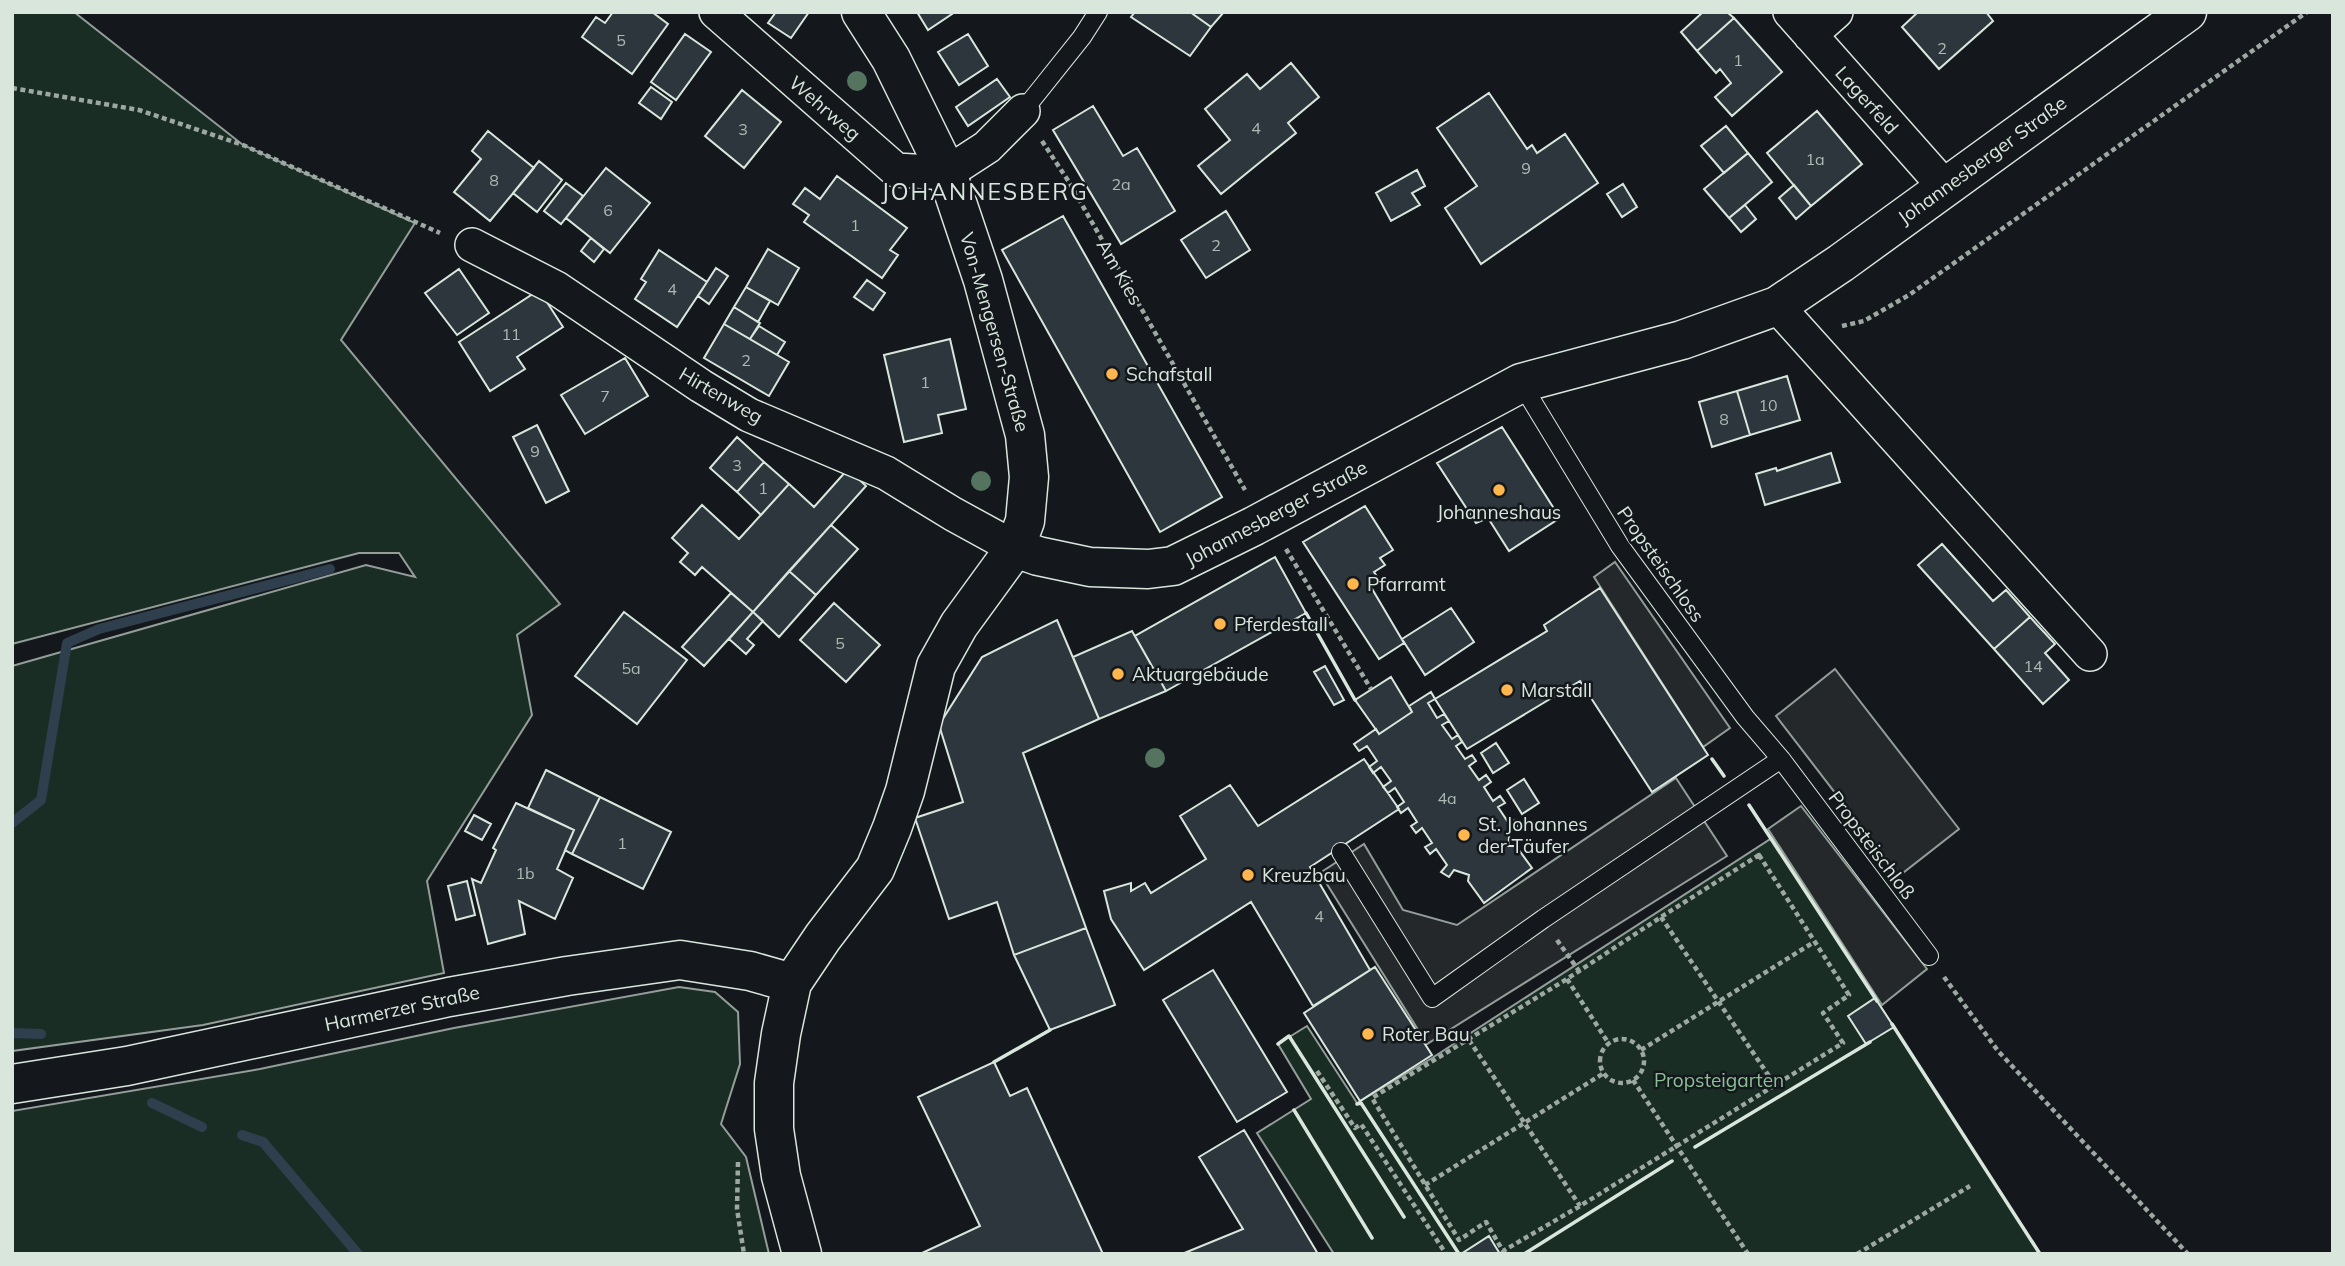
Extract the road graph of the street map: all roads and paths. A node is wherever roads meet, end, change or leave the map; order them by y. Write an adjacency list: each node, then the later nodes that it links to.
1 (716, 12): 10 (street, Wehrweg)
2 (861, 12): 10 (street, Von-Mengersen-Straße)
3 (1098, 12): 9 (lane)
4 (1836, 12): 7 (street)
5 (2187, 12): 11 (street, Johannesberger Straße)
6 (2307, 12): 14 (path)
7 (1800, 24): 11 (street, Lagerfeld)
8 (12, 88): 12 (path)
9 (1023, 111): 10 (street); 16 (path, Am Kies)
10 (947, 173): 17 (street, Von-Mengersen-Straße)
11 (1944, 187): 13 (street, Johannesberger Straße)
12 (472, 245): 17 (street, Hirtenweg)
13 (1777, 306): 14 (street); 15 (street, Johannesberger Straße)
14 (1803, 334): 19 (street)
15 (1521, 383): 16 (street, Johannesberger Straße); 21 (lane, Propsteischloss)
16 (1263, 522): 17 (street, Johannesberger Straße)
17 (1015, 548): 29 (street)
18 (1290, 556): 20 (path)
19 (2090, 654)
20 (1371, 689)
21 (1781, 759): 24 (lane); 26 (lane, Propsteischloß)
22 (1342, 852): 24 (lane)
23 (1661, 917): 25 (path); 27 (path); 30 (path)
24 (1543, 919): 27 (path)
25 (1815, 942): 30 (path); 38 (path)
26 (1929, 956): 48 (path)
27 (1578, 971): 28 (path)
28 (1567, 979): 31 (path); 32 (path)
29 (792, 983): 37 (street, Harmerzer Straße); 44 (street)
30 (1718, 1003): 33 (path); 38 (path)
31 (1469, 1040): 39 (path); 41 (path)
32 (1609, 1044): 33 (path); 35 (path)
33 (1641, 1050): 36 (path)
34 (1317, 1071): 45 (path)
35 (1604, 1073): 36 (path); 39 (path)
36 (1633, 1080): 40 (path)
37 (12, 1084)
38 (1776, 1085): 40 (path)
39 (1525, 1123): 41 (path); 43 (path)
40 (1674, 1146): 43 (path); 46 (path)
41 (1425, 1185): 43 (path)
42 (1970, 1186): 47 (path)
43 (1580, 1206)
44 (802, 1254)
45 (1446, 1254)
46 (1748, 1254)
47 (1857, 1254)
48 (2188, 1254)

